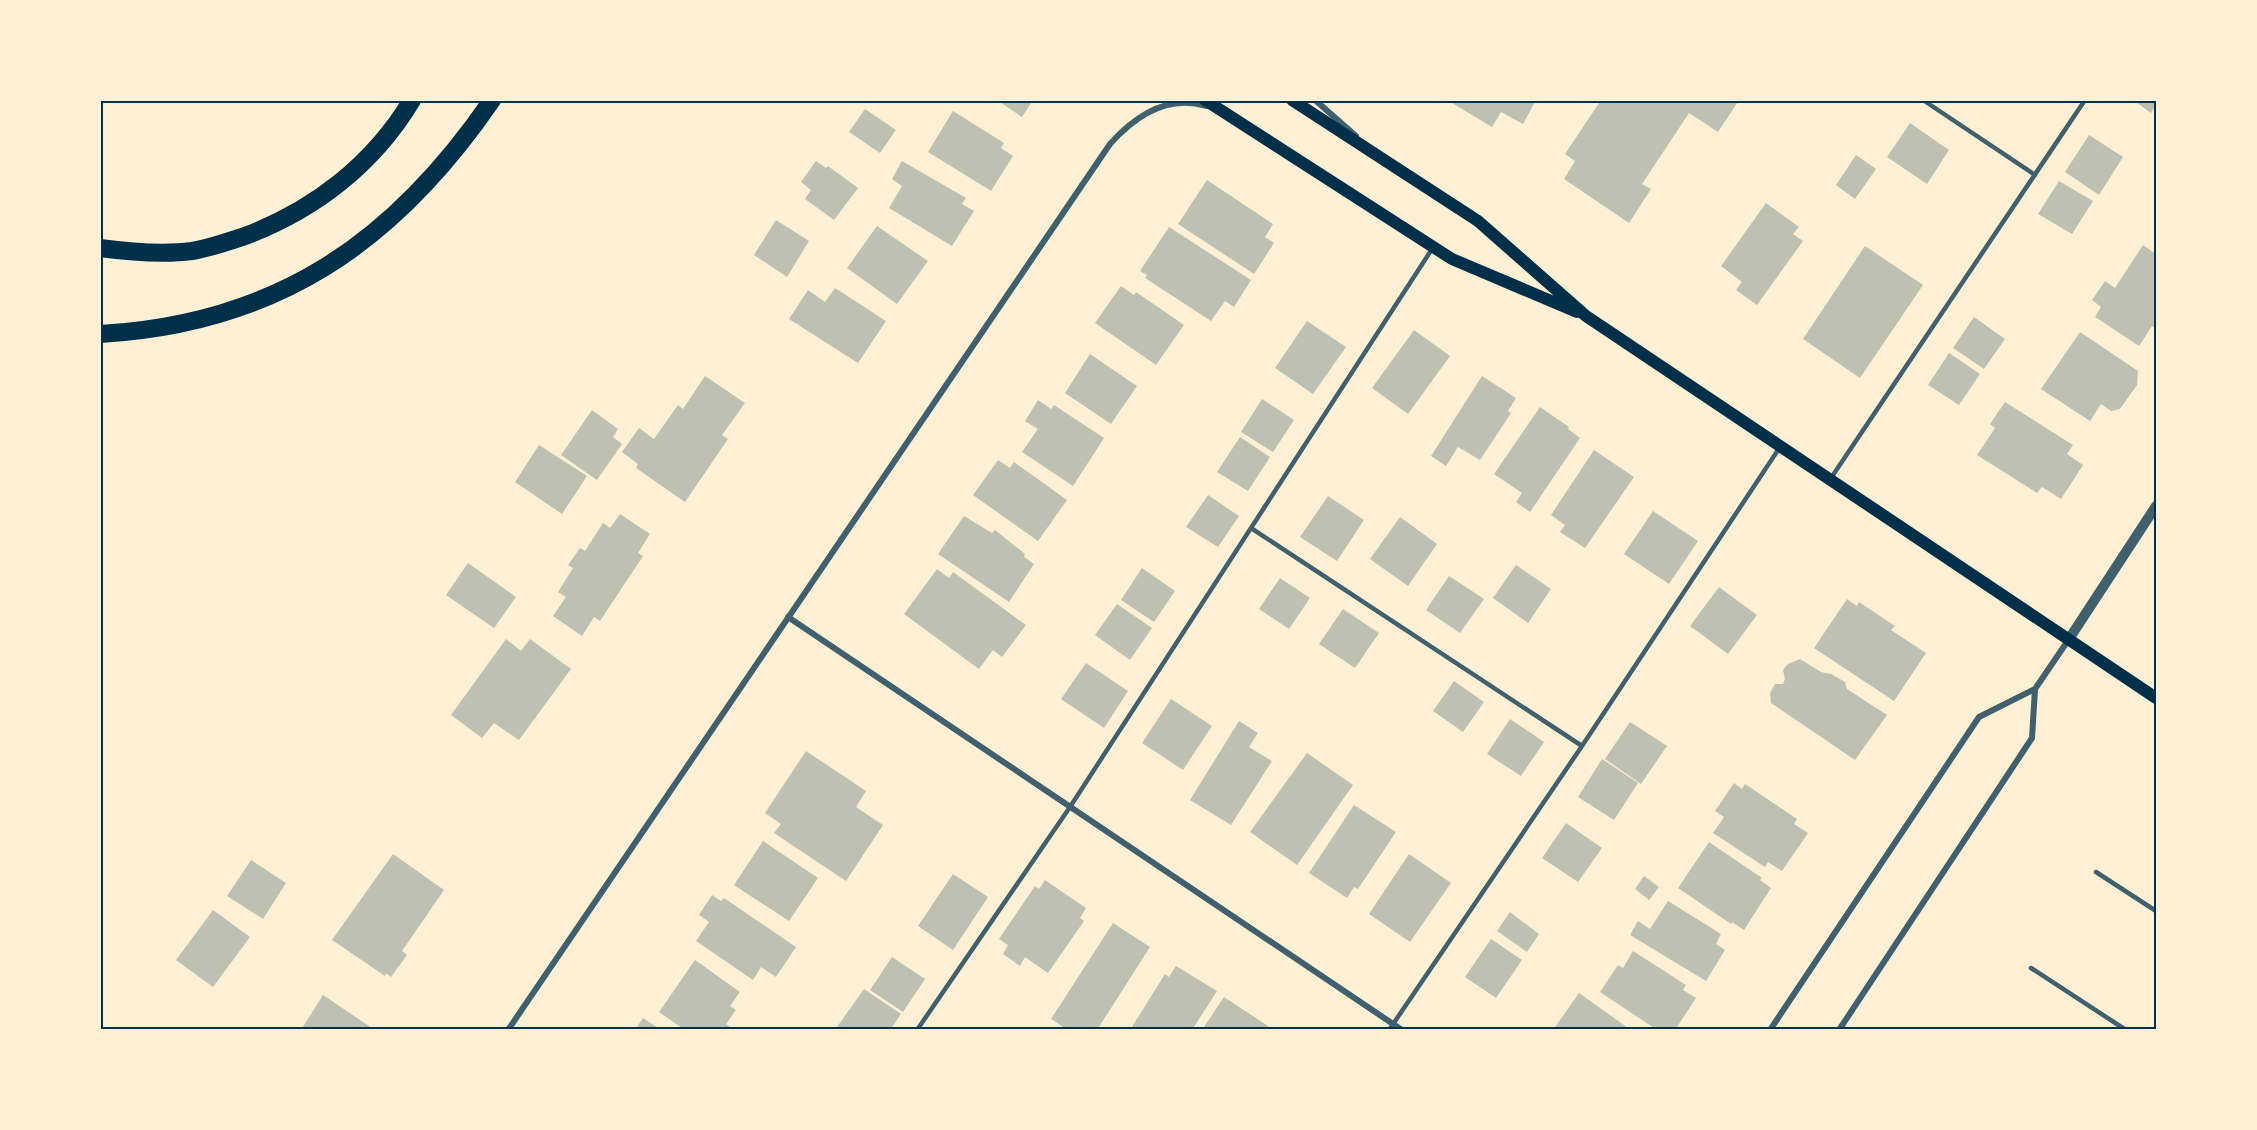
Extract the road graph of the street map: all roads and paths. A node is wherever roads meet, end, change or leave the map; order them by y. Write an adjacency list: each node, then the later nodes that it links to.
1 (412, 100): 12 (highway)
2 (492, 100): 14 (highway)
3 (1204, 100): 8 (main road)
4 (1292, 100): 9 (main road)
5 (1315, 100): 9 (street)
6 (1923, 100): 10 (lane)
7 (2085, 100): 10 (lane)
8 (1221, 111): 11 (main road); 19 (street)
9 (1374, 153): 13 (main road)
10 (2035, 175): 16 (lane)
11 (1434, 247): 13 (main road); 18 (lane)
12 (100, 248)
13 (1586, 316): 15 (main road)
14 (100, 334)
15 (1780, 447): 16 (main road); 23 (lane)
16 (1830, 480): 20 (main road)
17 (2157, 506): 20 (street)
18 (1251, 528): 23 (lane); 24 (lane)
19 (788, 617): 24 (street); 29 (street)
20 (2069, 639): 21 (street); 22 (main road)
21 (2035, 689): 32 (street); 33 (street)
22 (2157, 698)
23 (1582, 746): 28 (lane)
24 (1070, 807): 28 (street); 30 (lane)
25 (2096, 872): 26 (lane)
26 (2157, 911)
27 (2031, 968): 34 (lane)
28 (1391, 1026): 31 (street)
29 (508, 1029)
30 (917, 1029)
31 (1402, 1029)
32 (1770, 1029)
33 (1839, 1029)
34 (2126, 1029)

